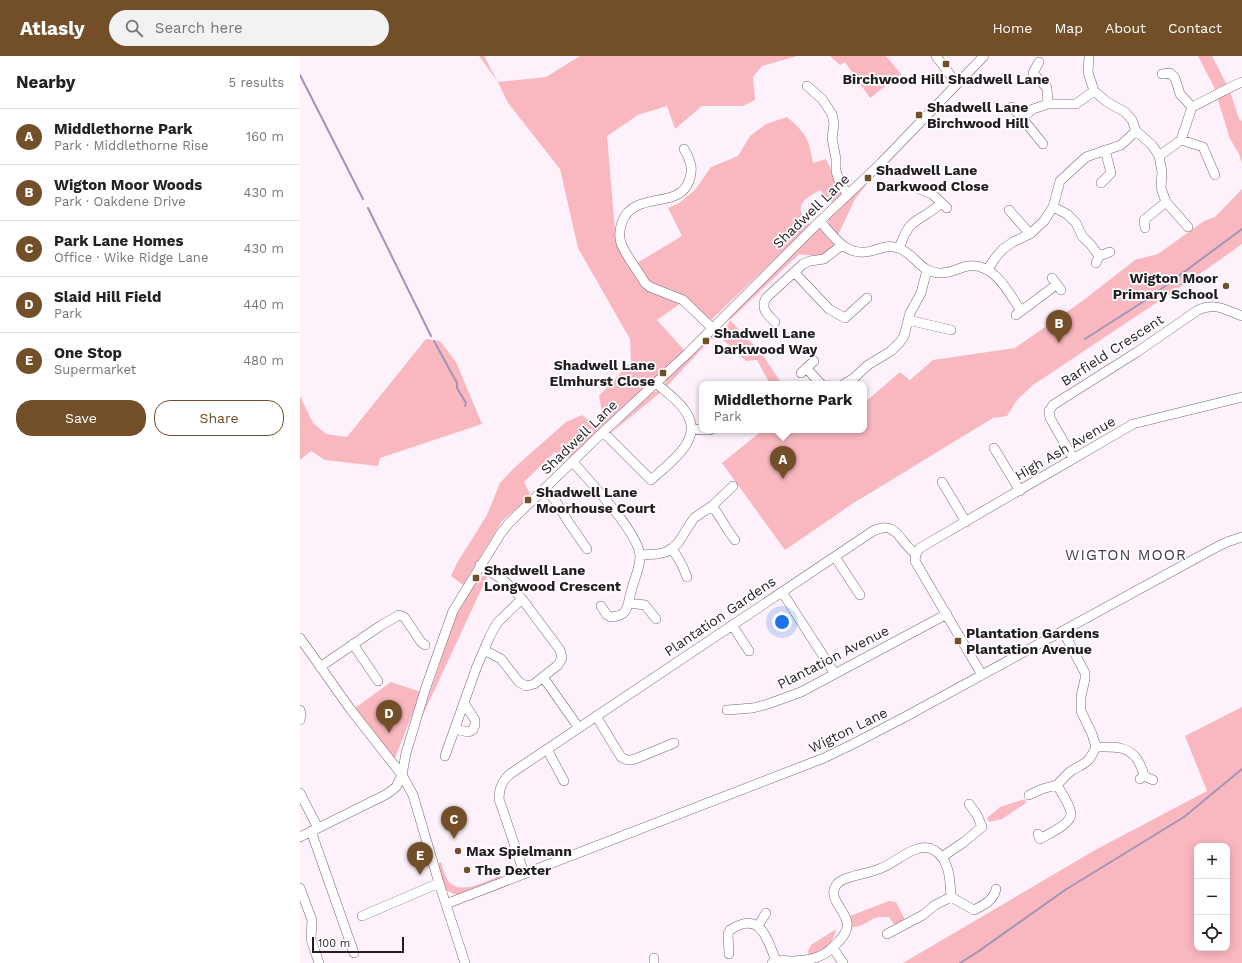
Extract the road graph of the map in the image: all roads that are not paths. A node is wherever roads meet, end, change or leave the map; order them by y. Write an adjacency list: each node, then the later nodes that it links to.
1 (936, 56): 7 (street)
2 (984, 56): 7 (street, Shadwell Lane)
3 (1089, 56): 9 (street)
4 (1039, 62): 10 (street)
5 (1168, 72): 12 (street)
6 (1242, 82): 12 (street)
7 (957, 84): 23 (street, Shadwell Lane)
8 (807, 86): 23 (street)
9 (1094, 91): 10 (street); 14 (street)
10 (1048, 104): 13 (street)
11 (1012, 107): 13 (street)
12 (1192, 107): 15 (street)
13 (1022, 118): 16 (street)
14 (1136, 131): 18 (street); 19 (street)
15 (1181, 140): 19 (street); 20 (street)
16 (1043, 144)
17 (684, 149): 42 (street)
18 (1105, 150): 21 (street); 25 (street)
19 (1159, 156): 24 (street)
20 (1217, 176)
21 (1101, 183)
22 (915, 187): 32 (street)
23 (848, 195): 28 (street, Shadwell Lane)
24 (1166, 202): 27 (street); 29 (street)
25 (1053, 207): 30 (street); 33 (street)
26 (1009, 210): 30 (street)
27 (1135, 218)
28 (820, 221): 31 (street); 42 (street, Shadwell Lane)
29 (1188, 227)
30 (1030, 234): 34 (street)
31 (842, 245): 32 (street); 36 (street)
32 (899, 248): 35 (street)
33 (1110, 252)
34 (988, 269): 35 (street); 37 (street)
35 (927, 270): 40 (street)
36 (794, 272): 38 (street); 41 (street)
37 (1056, 284)
38 (867, 298)
39 (1242, 316): 53 (street, Barfield Crescent)
40 (908, 320): 43 (street); 46 (street)
41 (775, 322)
42 (712, 328): 47 (street, Shadwell Lane)
43 (951, 330)
44 (814, 361): 45 (street)
45 (816, 381)
46 (849, 381)
47 (656, 383): 49 (street); 51 (street, Shadwell Lane)
48 (1242, 397): 53 (street, High Ash Avenue)
49 (691, 430): 50 (street); 51 (street)
50 (699, 430)
51 (603, 432): 54 (street, Shadwell Lane)
52 (994, 448): 58 (street)
53 (1073, 458): 58 (street, High Ash Avenue)
54 (573, 462): 57 (street, Shadwell Lane); 66 (street)
55 (942, 482): 60 (street)
56 (733, 486): 59 (street)
57 (545, 489): 63 (street); 68 (street, Shadwell Lane)
58 (1020, 490): 60 (street, High Ash Avenue)
59 (712, 506): 62 (street); 64 (street)
60 (966, 522): 65 (street, High Ash Avenue)
61 (1242, 537): 78 (street, Wigton Lane)
62 (735, 540)
63 (587, 548)
64 (672, 548): 66 (street); 69 (street)
65 (916, 554): 67 (street, Plantation Gardens); 75 (street, Plantation Gardens)
66 (640, 555): 73 (street)
67 (835, 557): 70 (street, Plantation Gardens); 71 (street)
68 (480, 566): 72 (street); 99 (street, Shadwell Lane)
69 (687, 577)
70 (782, 592): 77 (street, Plantation Gardens); 85 (street)
71 (860, 595)
72 (522, 599): 82 (street); 87 (street)
73 (629, 603): 74 (street); 76 (street)
74 (601, 606)
75 (947, 614): 85 (street, Plantation Avenue); 86 (street, Plantation Gardens)
76 (656, 619)
77 (732, 626): 83 (street); 92 (street, Plantation Gardens)
78 (1063, 631): 86 (street, Wigton Lane); 97 (street)
79 (300, 638): 84 (street)
80 (354, 644): 81 (street); 84 (street); 88 (street)
81 (425, 645)
82 (484, 650): 87 (street); 89 (street)
83 (750, 651)
84 (320, 667): 101 (street)
85 (835, 674): 91 (street, Plantation Avenue)
86 (982, 675): 113 (street, Wigton Lane)
87 (543, 677): 94 (street)
88 (378, 681)
89 (464, 703): 95 (street); 95 (street)
90 (300, 710): 93 (street)
91 (727, 710)
92 (596, 716): 94 (street, Plantation Gardens); 96 (street)
93 (300, 720)
94 (579, 728): 98 (street, Plantation Gardens)
95 (455, 729): 100 (street)
96 (674, 742)
97 (1096, 747): 103 (street); 105 (street)
98 (547, 749): 104 (street); 113 (street, Plantation Gardens)
99 (406, 753): 101 (street); 102 (street, Shadwell Lane)
100 (445, 756)
101 (387, 757): 102 (street)
102 (402, 776): 109 (street, Shadwell Lane); 114 (street)
103 (1153, 780)
104 (564, 781)
105 (1057, 785): 107 (street); 110 (street)
106 (300, 793): 109 (street)
107 (1028, 795)
108 (969, 804): 112 (street)
109 (315, 830): 111 (street, Shadwell Lane); 124 (street)
110 (1038, 834)
111 (300, 837)
112 (942, 856): 117 (street); 123 (street)
113 (524, 873): 118 (street, Wigton Lane)
114 (439, 883): 118 (street); 120 (street)
115 (300, 888): 127 (street)
116 (996, 889): 117 (street)
117 (951, 897): 122 (street)
118 (446, 904): 128 (street)
119 (766, 913): 121 (street)
120 (362, 916)
121 (758, 926): 125 (street); 126 (street)
122 (887, 934)
123 (833, 948): 126 (street); 129 (street)
124 (354, 953)
125 (729, 954)
126 (774, 962)
127 (319, 963)
128 (464, 963)
129 (843, 963)

